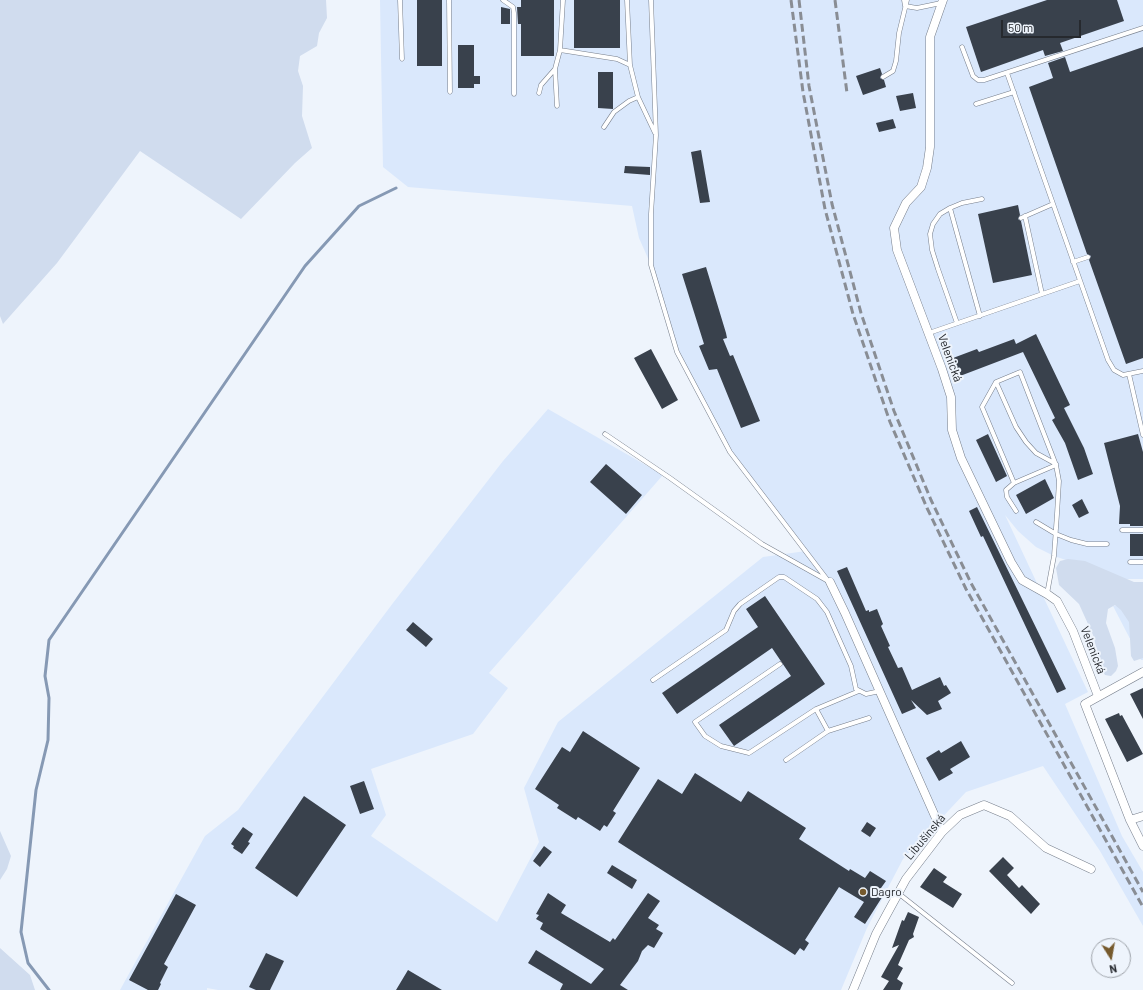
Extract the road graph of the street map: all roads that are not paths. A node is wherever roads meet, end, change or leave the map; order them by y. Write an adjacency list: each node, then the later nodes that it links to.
1 (400, 0): 14 (lane)
2 (450, 0): 19 (lane)
3 (503, 0): 22 (lane)
4 (563, 0): 13 (lane)
5 (627, 0): 15 (lane)
6 (651, 0): 27 (lane)
7 (904, 0): 10 (lane)
8 (907, 0): 10 (lane)
9 (942, 1): 10 (lane); 39 (street, Velenická)
10 (904, 6): 18 (lane)
11 (1143, 28): 17 (lane)
12 (962, 47): 17 (lane)
13 (560, 50): 15 (lane); 16 (lane)
14 (402, 59)
15 (630, 65): 23 (lane)
16 (554, 69): 21 (lane); 25 (lane)
17 (1007, 73): 20 (lane)
18 (883, 77)
19 (450, 92)
20 (1014, 92): 24 (lane); 29 (lane)
21 (539, 93)
22 (514, 94)
23 (638, 97): 26 (lane); 27 (lane)
24 (976, 104)
25 (557, 106)
26 (604, 127)
27 (656, 136): 55 (lane)
28 (982, 199): 30 (lane)
29 (1053, 204): 32 (lane); 34 (lane)
30 (950, 208): 37 (lane); 38 (lane)
31 (1088, 257): 34 (lane)
32 (1035, 261): 33 (lane); 36 (lane)
33 (1030, 262)
34 (1073, 262): 35 (lane)
35 (1080, 281): 36 (lane); 41 (lane)
36 (1042, 294): 37 (lane)
37 (980, 316): 38 (lane)
38 (957, 323): 39 (lane)
39 (928, 333): 56 (street, Velenická)
40 (1143, 371): 41 (lane)
41 (1129, 374): 44 (lane)
42 (996, 382): 45 (lane); 45 (lane); 46 (lane)
43 (605, 434): 55 (lane)
44 (1143, 435)
45 (1056, 464): 46 (lane); 51 (lane)
46 (1014, 483): 47 (lane)
47 (1016, 511)
48 (1036, 522): 51 (lane)
49 (1122, 530): 50 (lane)
50 (1143, 530)
51 (1056, 534): 52 (lane); 56 (lane)
52 (1107, 544)
53 (1130, 562): 54 (lane)
54 (1143, 562)
55 (830, 582): 61 (street)
56 (1047, 594): 62 (street, Velenická)
57 (780, 664): 63 (lane)
58 (1143, 672): 62 (street)
59 (653, 680): 60 (lane)
60 (859, 691): 61 (lane); 63 (lane)
61 (880, 691): 69 (street)
62 (1098, 696): 68 (street)
63 (816, 709): 65 (lane)
64 (869, 718): 65 (lane)
65 (828, 731): 66 (lane)
66 (786, 760)
67 (1143, 816): 68 (street)
68 (1130, 820): 70 (street)
69 (942, 832): 71 (street, Libušínská); 72 (street, Libušínská)
70 (1143, 846)
71 (1091, 869)
72 (898, 893): 73 (lane); 74 (street, Libušínská)
73 (1012, 983)
74 (853, 990)

